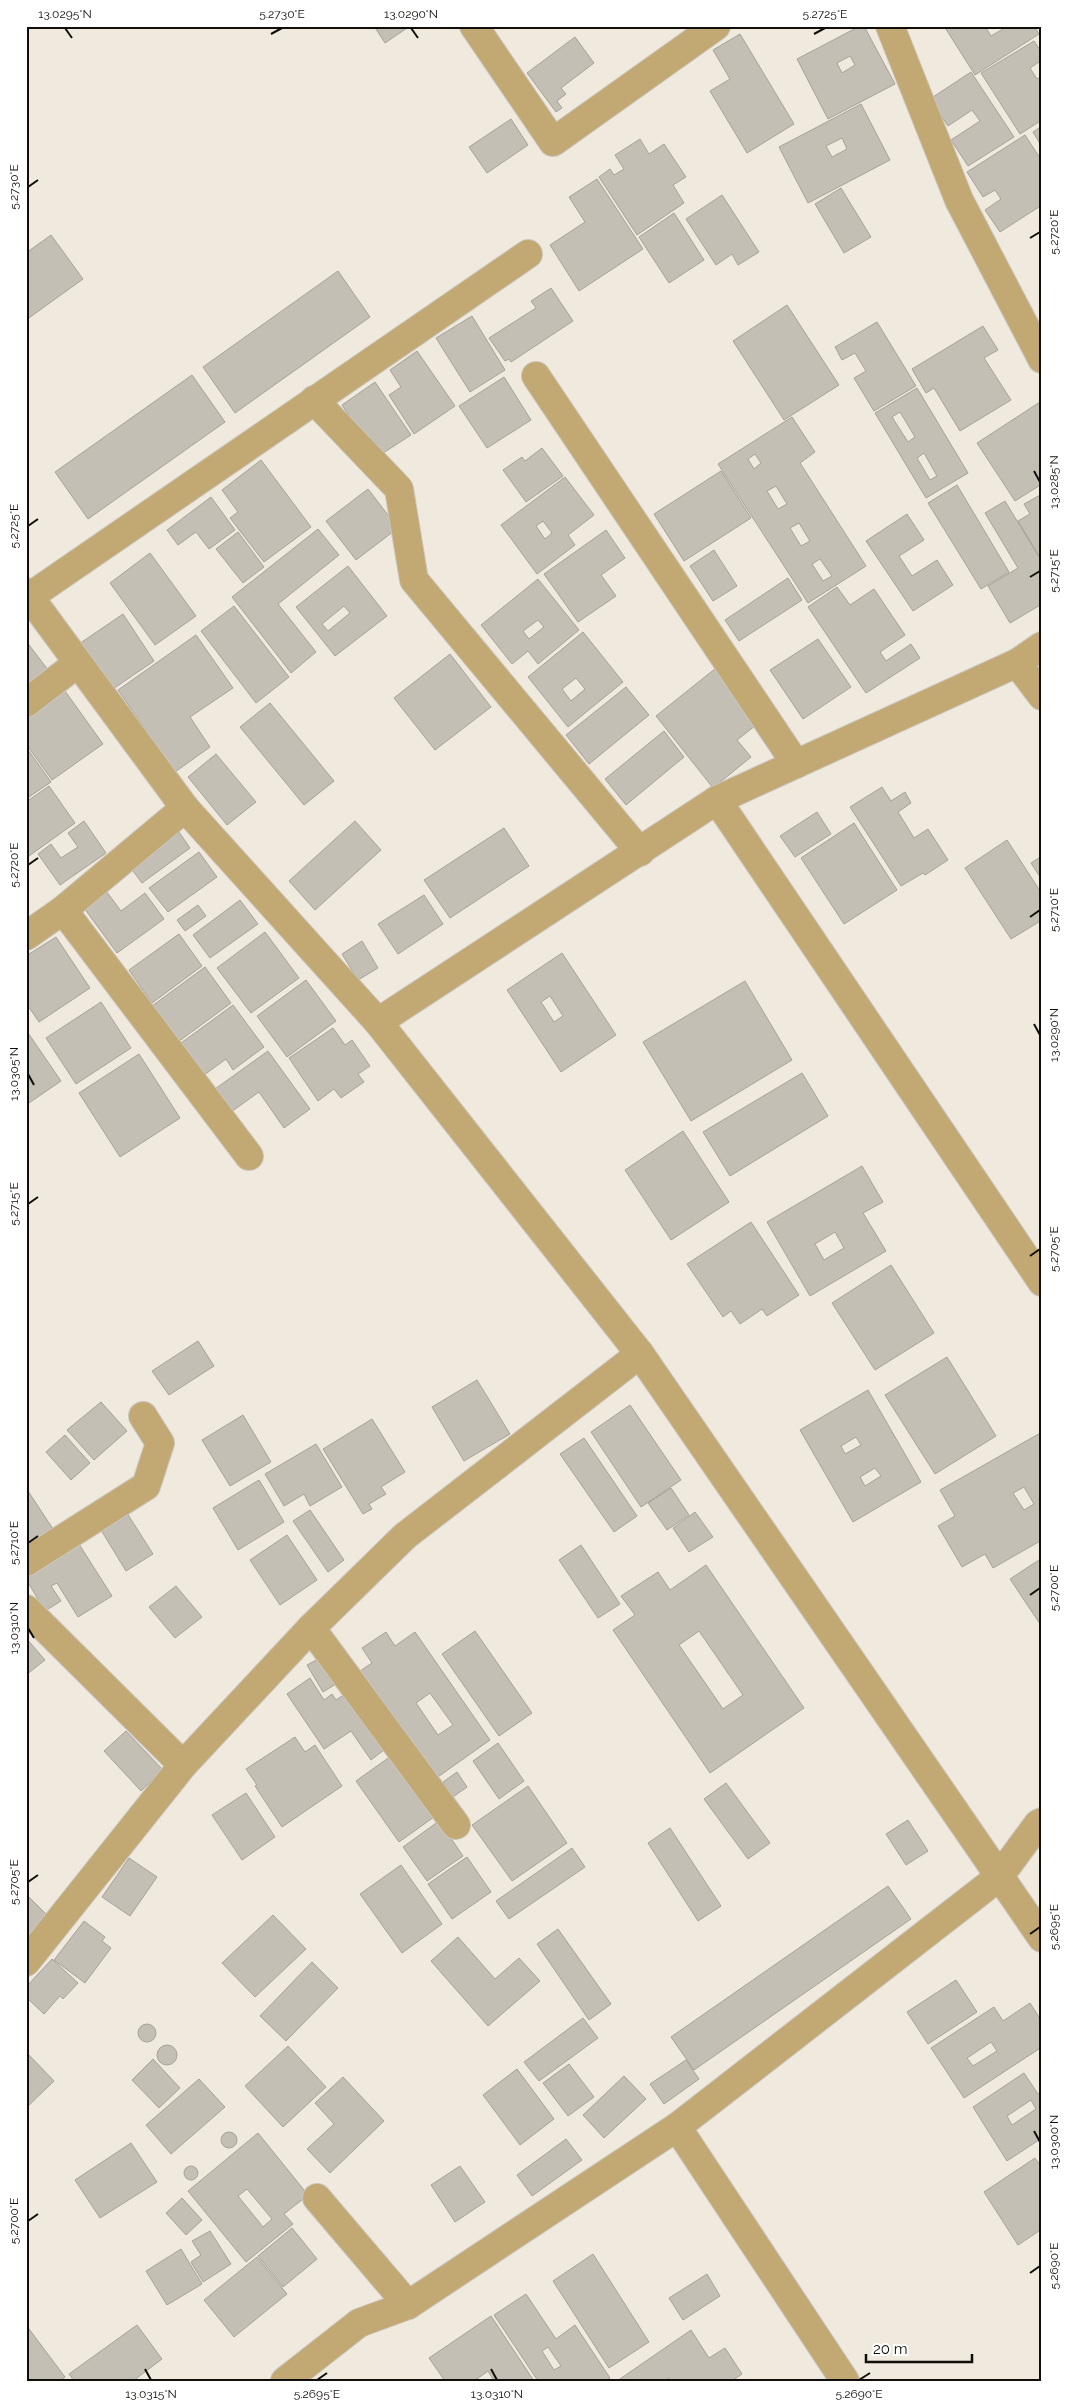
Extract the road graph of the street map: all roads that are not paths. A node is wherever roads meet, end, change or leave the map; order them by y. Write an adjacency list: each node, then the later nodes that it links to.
1 (474, 26): 2 (street)
2 (716, 26)
3 (890, 26): 5 (street)
4 (528, 254): 7 (street)
5 (1042, 359)
6 (536, 376): 14 (street)
7 (314, 400): 8 (street); 17 (street)
8 (28, 595): 10 (street)
9 (1042, 646): 11 (street)
10 (78, 663): 13 (street); 16 (street)
11 (1017, 663): 12 (street); 14 (street)
12 (1042, 696)
13 (26, 703)
14 (796, 764): 15 (street)
15 (717, 800): 17 (street); 22 (street)
16 (185, 808): 18 (street); 20 (street)
17 (640, 852): 20 (street)
18 (63, 910): 19 (street); 21 (street)
19 (26, 936)
20 (378, 1022): 23 (street)
21 (249, 1156)
22 (1042, 1282)
23 (640, 1354): 27 (street); 31 (street)
24 (143, 1416): 25 (street)
25 (26, 1562)
26 (26, 1609): 28 (street)
27 (311, 1628): 28 (street); 30 (street)
28 (183, 1765): 33 (street)
29 (1042, 1822): 31 (street)
30 (456, 1825)
31 (999, 1877): 32 (street); 34 (street)
32 (1042, 1938)
33 (26, 1962)
34 (677, 2128): 36 (street); 38 (street)
35 (317, 2198): 36 (street)
36 (408, 2305): 37 (street)
37 (284, 2381)
38 (845, 2381)

